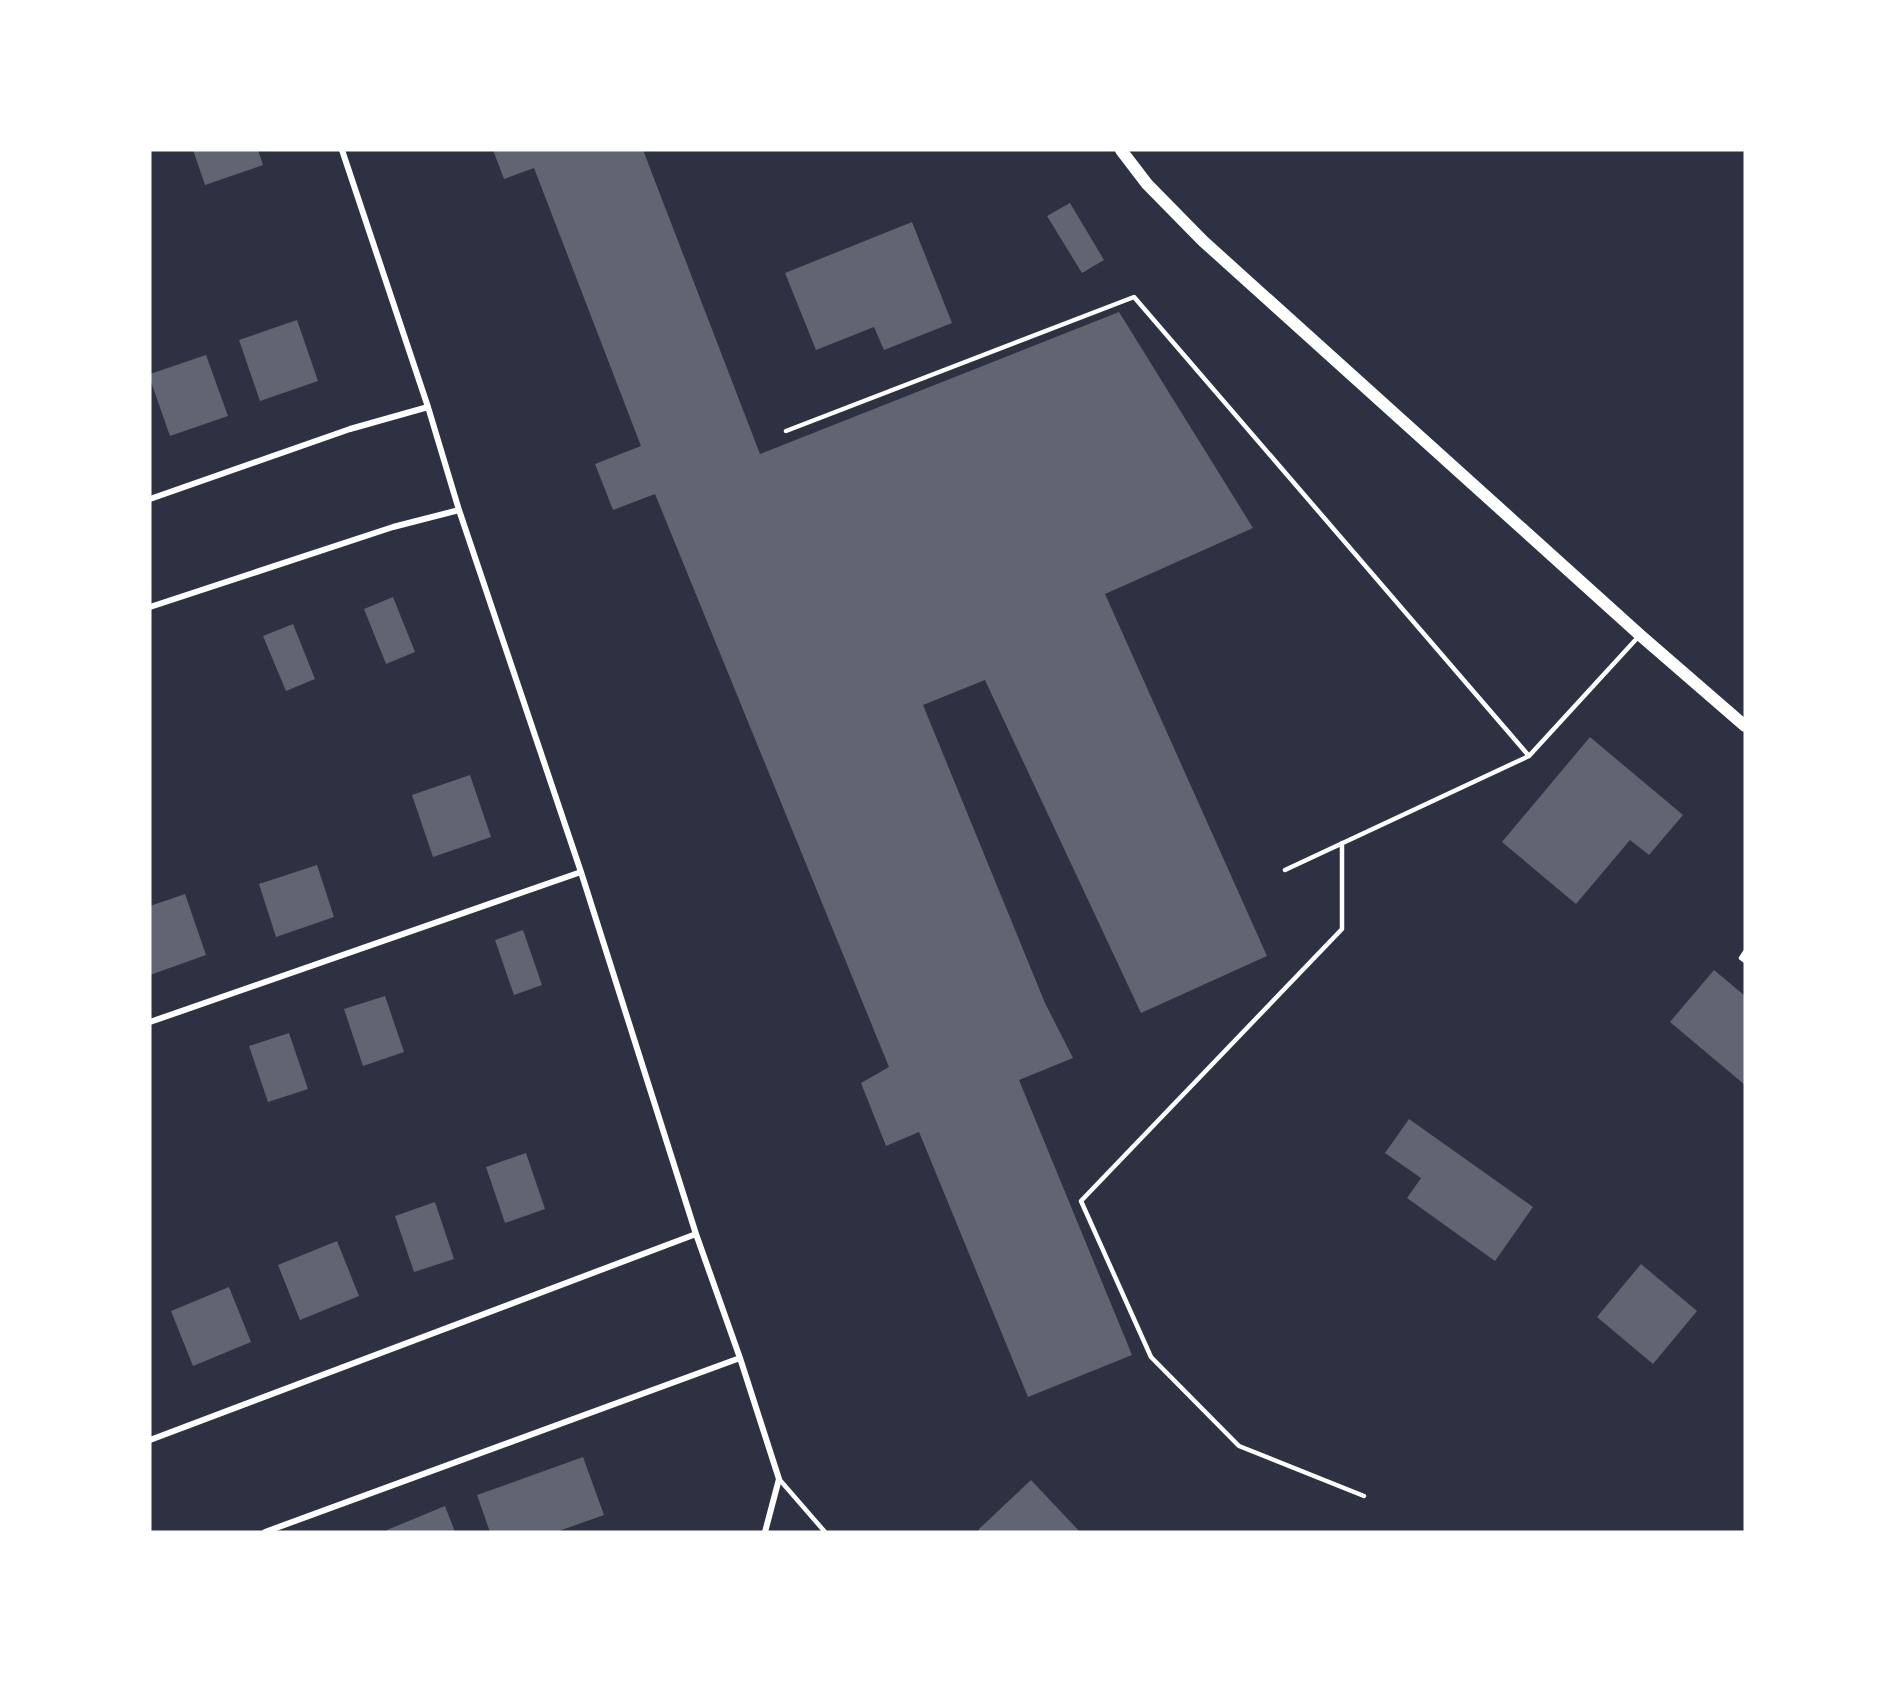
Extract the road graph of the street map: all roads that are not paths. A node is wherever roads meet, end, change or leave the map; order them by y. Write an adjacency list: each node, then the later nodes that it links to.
1 (342, 150): 3 (street)
2 (1121, 150): 8 (main road)
3 (428, 407): 5 (street); 6 (street)
4 (786, 431): 10 (lane)
5 (150, 499)
6 (459, 510): 7 (street); 13 (street)
7 (150, 607)
8 (1640, 635): 9 (main road); 10 (lane)
9 (1745, 726)
10 (1529, 756): 11 (lane)
11 (1342, 843): 12 (lane); 21 (lane)
12 (1285, 870)
13 (581, 872): 16 (street); 17 (street)
14 (1745, 952): 15 (lane)
15 (1745, 961)
16 (150, 1022)
17 (696, 1234): 18 (street); 19 (street)
18 (740, 1358): 20 (street); 22 (street)
19 (150, 1440)
20 (779, 1479): 23 (street); 24 (lane)
21 (1364, 1496)
22 (265, 1532)
23 (765, 1532)
24 (825, 1532)

